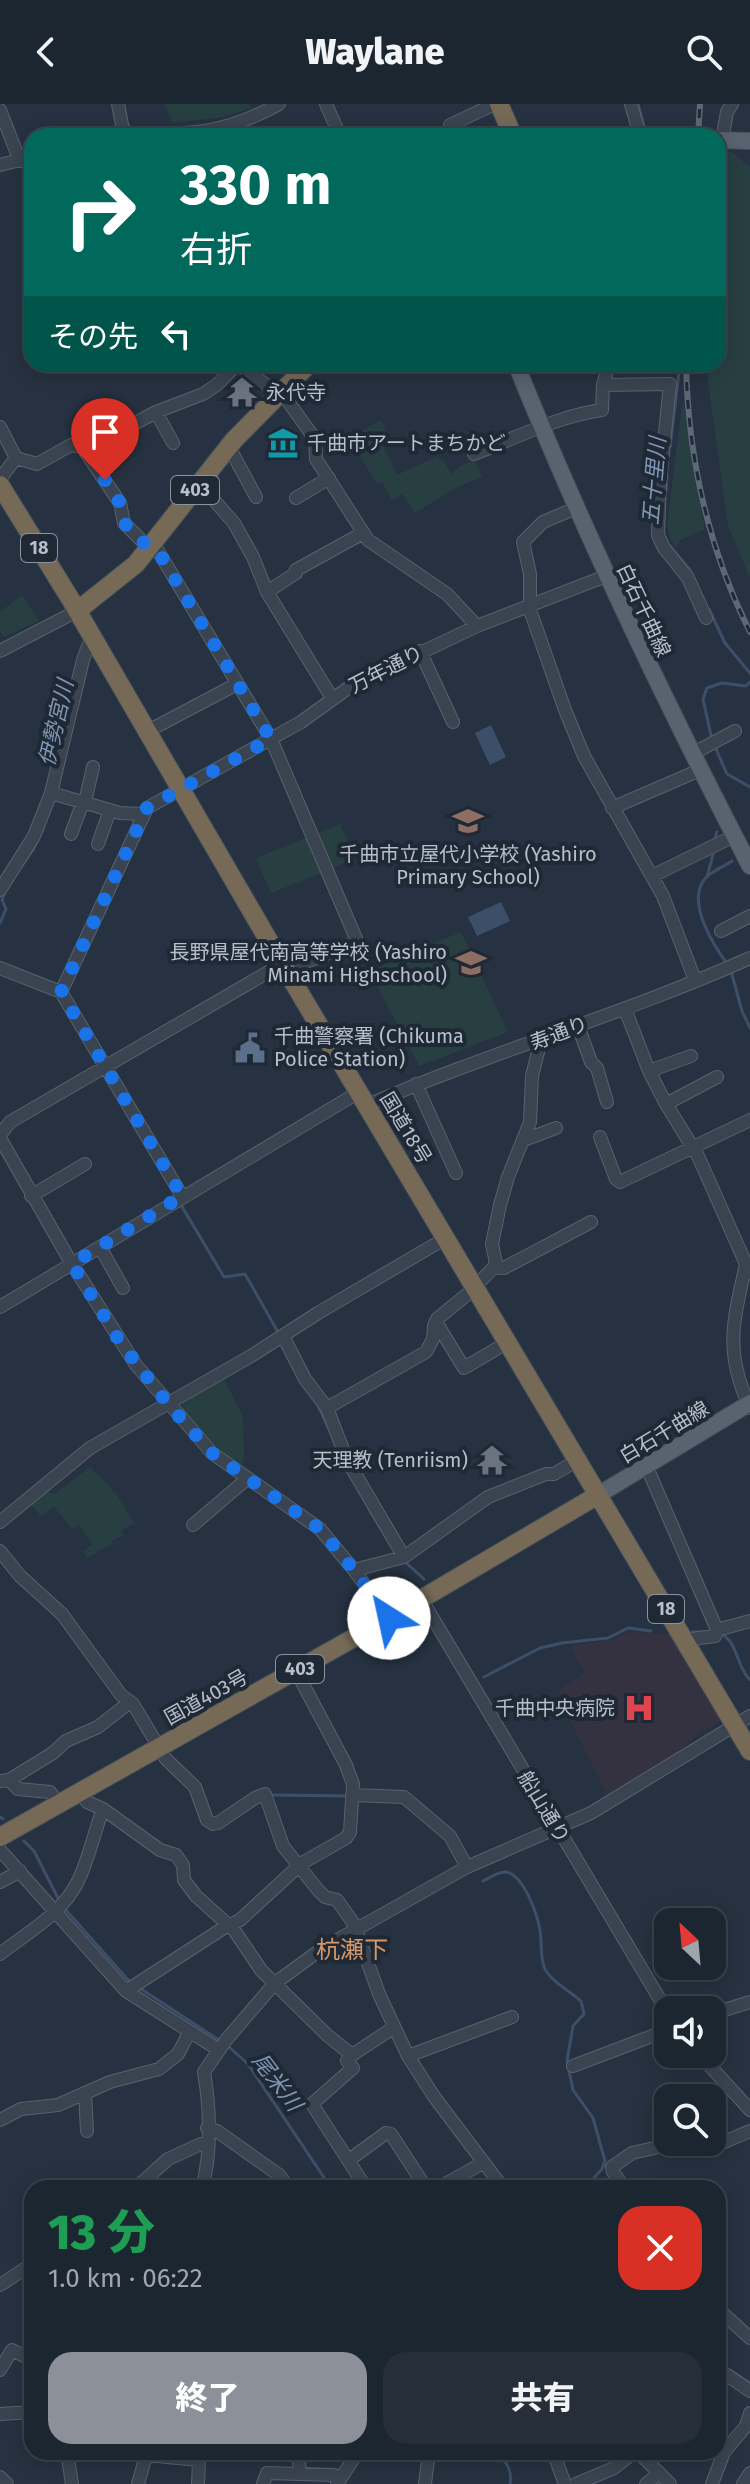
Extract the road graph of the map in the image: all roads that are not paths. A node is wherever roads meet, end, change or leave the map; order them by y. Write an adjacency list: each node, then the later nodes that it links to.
1 (118, 104): 8 (street)
2 (279, 104): 9 (street)
3 (326, 104): 10 (street)
4 (497, 104): 11 (street); 12 (highway)
5 (631, 104): 13 (street)
6 (732, 104): 14 (street)
7 (0, 110): 17 (street)
8 (124, 128)
9 (218, 128)
10 (336, 128)
11 (451, 128)
12 (509, 128)
13 (638, 128)
14 (723, 128)
15 (726, 140): 16 (main road)
16 (750, 141)
17 (24, 155)
18 (24, 159): 19 (street)
19 (0, 165)
20 (229, 372): 27 (street)
21 (248, 372): 26 (street)
22 (301, 372): 26 (highway, 403)
23 (519, 372): 29 (main road, 白石千曲線)
24 (607, 372): 25 (street)
25 (603, 385): 29 (street); 48 (street)
26 (278, 395): 31 (highway, 403); 35 (street)
27 (156, 412): 30 (street); 32 (street)
28 (0, 427): 34 (street)
29 (542, 429): 33 (street); 41 (main road, 白石千曲線)
30 (173, 443)
31 (229, 447): 37 (highway, 403); 39 (street)
32 (86, 450): 34 (street); 43 (street)
33 (474, 454)
34 (16, 458): 36 (street)
35 (329, 478): 40 (street); 42 (street)
36 (0, 479)
37 (199, 483): 43 (highway, 403); 45 (street)
38 (0, 485): 47 (highway, 国道18号 / 18)
39 (256, 497)
40 (296, 498)
41 (576, 508): 44 (main road, 白石千曲線); 46 (street)
42 (363, 533): 45 (street); 49 (street)
43 (151, 547): 47 (highway, 403); 53 (street)
44 (606, 576): 46 (street, 万年通り); 59 (main road, 白石千曲線)
45 (267, 592): 54 (street)
46 (531, 605): 49 (street, 万年通り); 64 (street)
47 (77, 611): 50 (highway, 国道18号 / 18); 51 (street)
48 (706, 618)
49 (477, 626): 52 (street, 万年通り)
50 (94, 642): 57 (highway, 国道18号 / 18); 62 (street)
51 (0, 651)
52 (420, 651): 54 (street, 万年通り); 55 (street)
53 (237, 684): 57 (street); 58 (street)
54 (332, 698): 58 (street, 万年通り)
55 (453, 722)
56 (735, 731): 59 (street)
57 (146, 732): 61 (highway, 国道18号 / 18)
58 (271, 739): 61 (street, 万年通り); 76 (street)
59 (696, 762): 64 (street); 68 (main road, 白石千曲線)
60 (93, 767): 63 (street)
61 (180, 789): 66 (street, 万年通り); 76 (highway, 国道18号 / 18)
62 (51, 793): 63 (street); 72 (street)
63 (84, 802): 65 (street); 67 (street)
64 (612, 808): 71 (street)
65 (110, 810): 66 (street); 69 (street)
66 (143, 814): 79 (street)
67 (71, 834)
68 (734, 836): 70 (main road, 白石千曲線); 71 (street)
69 (98, 844)
70 (750, 866)
71 (652, 876): 78 (street)
72 (0, 890)
73 (750, 916): 74 (street)
74 (721, 931)
75 (750, 958): 78 (street, 寿通り)
76 (282, 964): 84 (street); 88 (highway, 国道18号 / 18)
77 (0, 968): 79 (street)
78 (695, 980): 80 (street, 寿通り)
79 (61, 992): 84 (street)
80 (625, 1009): 81 (street, 寿通り); 85 (street)
81 (578, 1026): 82 (street, 寿通り); 89 (street)
82 (541, 1040): 87 (street, 寿通り); 95 (street)
83 (691, 1056): 85 (street)
84 (106, 1068): 93 (street); 100 (street)
85 (649, 1071): 90 (street)
86 (717, 1077): 90 (street)
87 (416, 1084): 88 (street, 寿通り); 98 (street)
88 (363, 1098): 100 (street, 寿通り); 102 (highway, 国道18号 / 18)
89 (607, 1102)
90 (666, 1104): 96 (street)
91 (750, 1120): 96 (street)
92 (556, 1128): 95 (street)
93 (1, 1130): 99 (street)
94 (600, 1137): 96 (street)
95 (524, 1140): 106 (street)
96 (693, 1148): 104 (street)
97 (85, 1164): 99 (street)
98 (456, 1173)
99 (31, 1196): 105 (street)
100 (179, 1199): 103 (street, 寿通り)
101 (591, 1222): 106 (street)
102 (446, 1238): 107 (highway, 国道18号 / 18); 111 (street)
103 (100, 1247): 105 (street, 寿通り); 108 (street)
104 (748, 1262): 114 (street)
105 (72, 1264): 109 (street, 寿通り); 113 (street)
106 (494, 1267): 107 (street)
107 (476, 1287): 110 (street); 112 (highway, 国道18号 / 18)
108 (123, 1288)
109 (0, 1307)
110 (436, 1322): 112 (street); 115 (street)
111 (280, 1338): 113 (street); 115 (street)
112 (508, 1342): 116 (highway, 国道18号 / 18)
113 (168, 1404): 118 (street); 120 (street)
114 (749, 1405): 117 (main road, 白石千曲線)
115 (327, 1408): 123 (street)
116 (578, 1460): 119 (highway, 国道18号 / 18); 123 (street)
117 (646, 1465): 119 (main road, 白石千曲線); 128 (street)
118 (248, 1478): 121 (street); 124 (street)
119 (598, 1495): 125 (highway, 国道403号 / 403); 129 (highway, 国道18号 / 18)
120 (0, 1522)
121 (193, 1525)
122 (0, 1551): 131 (street)
123 (404, 1557): 124 (street)
124 (354, 1570): 126 (street)
125 (422, 1600): 126 (highway, 国道403号 / 403); 140 (street, 船山通り)
126 (389, 1618): 130 (highway, 国道403号 / 403)
127 (750, 1621): 128 (street)
128 (716, 1633): 129 (street)
129 (684, 1640): 132 (highway, 国道18号 / 18)
130 (296, 1671): 133 (highway, 国道403号 / 403); 137 (street)
131 (130, 1702): 133 (street); 135 (street)
132 (742, 1720): 134 (highway, 国道18号 / 18); 140 (street)
133 (160, 1748): 136 (highway, 国道403号 / 403); 143 (street)
134 (750, 1751)
135 (5, 1780): 138 (street)
136 (81, 1791): 138 (highway, 国道403号 / 403); 139 (street)
137 (353, 1795): 143 (street); 144 (street)
138 (59, 1804): 141 (highway, 国道403号 / 403)
139 (103, 1809): 147 (street); 148 (street)
140 (557, 1828): 144 (street); 153 (street, 船山通り)
141 (0, 1837)
142 (0, 1850): 145 (street)
143 (299, 1866): 148 (street); 149 (street)
144 (467, 1867): 149 (street)
145 (20, 1871): 146 (street); 147 (street)
146 (0, 1882)
147 (55, 1912): 150 (street); 152 (street)
148 (228, 1926): 151 (street); 152 (street)
149 (355, 1929): 151 (street); 157 (street)
150 (0, 1954)
151 (275, 1983): 160 (street); 161 (street)
152 (126, 1991): 158 (street)
153 (658, 1996)
154 (750, 2002): 155 (street)
155 (726, 2010)
156 (512, 2017): 162 (street)
157 (393, 2028): 161 (street); 162 (street)
158 (189, 2033): 160 (street); 165 (street)
159 (654, 2035): 163 (street)
160 (222, 2046): 168 (street)
161 (352, 2055): 172 (street)
162 (408, 2056): 173 (street)
163 (573, 2066)
164 (712, 2068): 166 (street)
165 (85, 2093): 167 (street); 169 (street)
166 (750, 2110)
167 (0, 2120)
168 (207, 2128): 171 (street); 176 (street)
169 (87, 2131)
170 (750, 2131): 181 (street)
171 (207, 2145): 174 (street); 175 (street)
172 (349, 2160): 177 (street); 178 (street)
173 (483, 2163): 179 (street); 180 (street)
174 (145, 2180)
175 (203, 2180)
176 (283, 2180)
177 (361, 2180)
178 (421, 2180)
179 (452, 2180)
180 (497, 2180)
181 (618, 2180)
182 (24, 2269): 183 (street)
183 (0, 2285)
184 (726, 2316): 185 (street)
185 (750, 2338)
186 (24, 2354): 187 (street)
187 (0, 2370)
188 (726, 2374): 189 (street)
189 (750, 2391)
190 (24, 2412): 192 (street)
191 (750, 2413): 193 (street)
192 (0, 2414)
193 (726, 2450)
194 (68, 2460): 210 (street)
195 (145, 2460): 211 (street)
196 (199, 2460): 212 (street)
197 (299, 2460): 206 (street)
198 (353, 2460): 208 (street)
199 (428, 2460): 214 (street)
200 (556, 2460): 215 (street)
201 (625, 2460): 216 (street)
202 (645, 2460): 204 (street)
203 (721, 2460): 219 (street)
204 (659, 2473): 217 (street); 218 (street)
205 (750, 2473): 220 (street)
206 (300, 2474): 208 (street); 213 (street)
207 (0, 2477): 209 (street)
208 (338, 2482)
209 (7, 2484)
210 (72, 2484)
211 (138, 2484)
212 (198, 2484)
213 (263, 2484)
214 (425, 2484)
215 (565, 2484)
216 (576, 2484)
217 (646, 2484)
218 (670, 2484)
219 (712, 2484)
220 (743, 2484)

